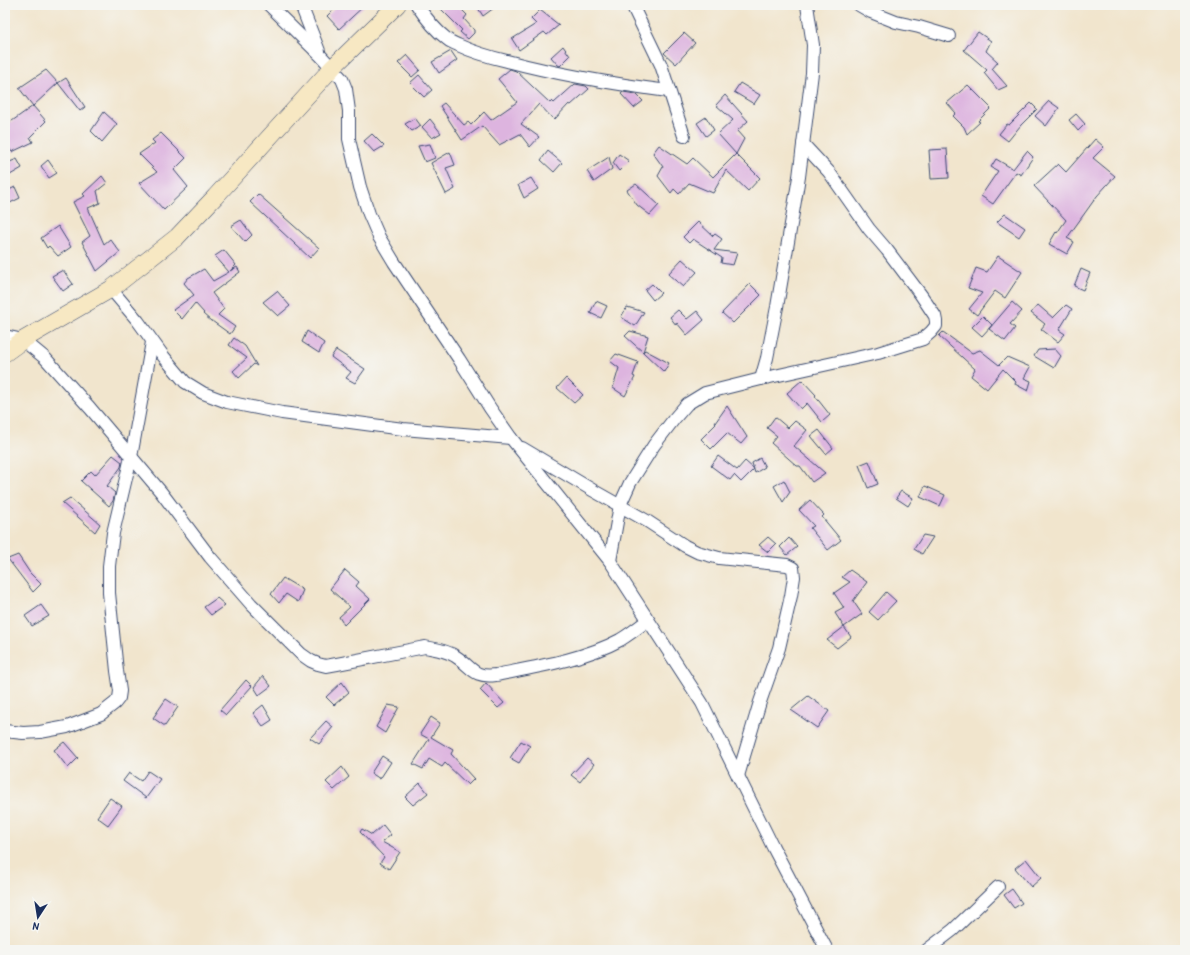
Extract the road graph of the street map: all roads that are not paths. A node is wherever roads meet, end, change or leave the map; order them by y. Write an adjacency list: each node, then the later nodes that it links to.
1 (269, 5): 9 (street)
2 (301, 5): 9 (street)
3 (397, 5): 9 (main road)
4 (417, 5): 10 (street)
5 (632, 5): 10 (street)
6 (808, 5): 12 (street)
7 (859, 5): 8 (street)
8 (948, 36)
9 (327, 61): 13 (main road); 19 (street)
10 (668, 91): 11 (street)
11 (684, 136)
12 (803, 144): 18 (street); 18 (street)
13 (111, 289): 15 (main road); 16 (street)
14 (5, 336): 15 (street)
15 (23, 340): 17 (main road); 20 (street)
16 (152, 342): 19 (street); 20 (street)
17 (5, 354)
18 (761, 379): 21 (street)
19 (514, 441): 21 (street); 22 (street)
20 (131, 457): 23 (street); 24 (street)
21 (620, 505): 22 (street); 25 (street)
22 (610, 562): 23 (street)
23 (648, 620): 25 (street)
24 (5, 731)
25 (738, 776): 27 (street)
26 (998, 887): 28 (street)
27 (827, 950)
28 (927, 950)

